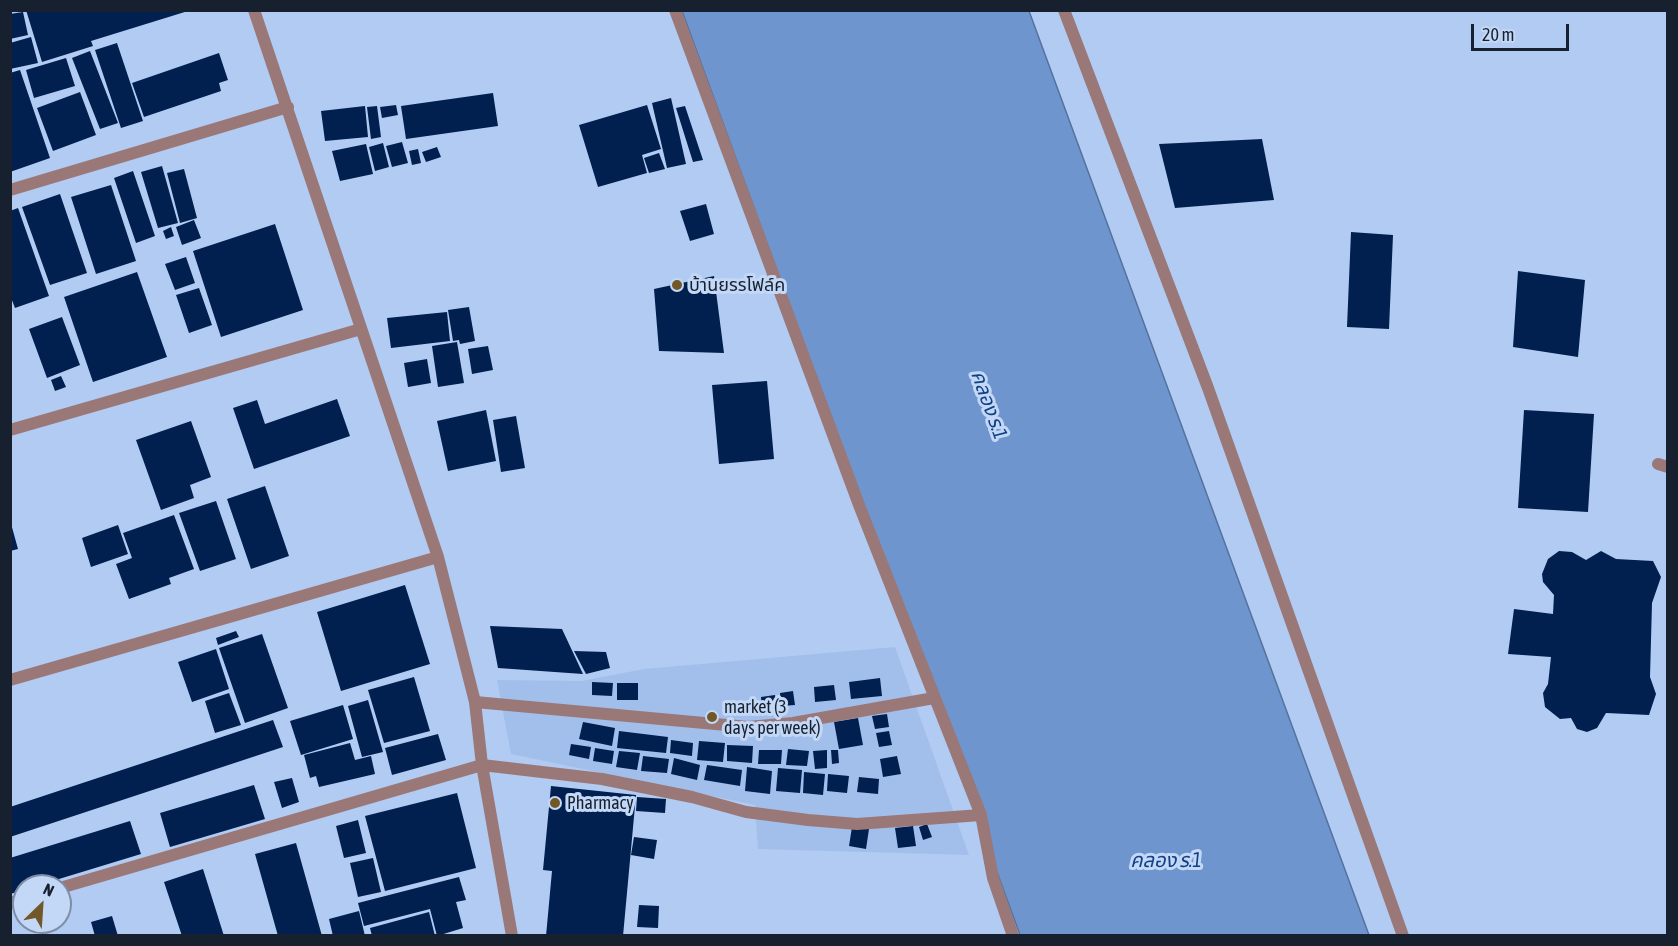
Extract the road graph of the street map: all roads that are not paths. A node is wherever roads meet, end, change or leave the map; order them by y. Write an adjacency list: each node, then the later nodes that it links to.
1 (254, 10): 4 (street)
2 (675, 10): 10 (street)
3 (1064, 10): 17 (street)
4 (288, 107): 5 (street); 6 (street)
5 (10, 190)
6 (361, 329): 7 (street); 8 (street)
7 (10, 430)
8 (438, 557): 9 (street); 11 (street)
9 (10, 680)
10 (934, 698): 11 (street); 13 (street)
11 (475, 702): 12 (street)
12 (482, 765): 13 (street); 14 (street); 15 (street)
13 (981, 815): 16 (street)
14 (72, 885)
15 (512, 936)
16 (1013, 936)
17 (1403, 936)

